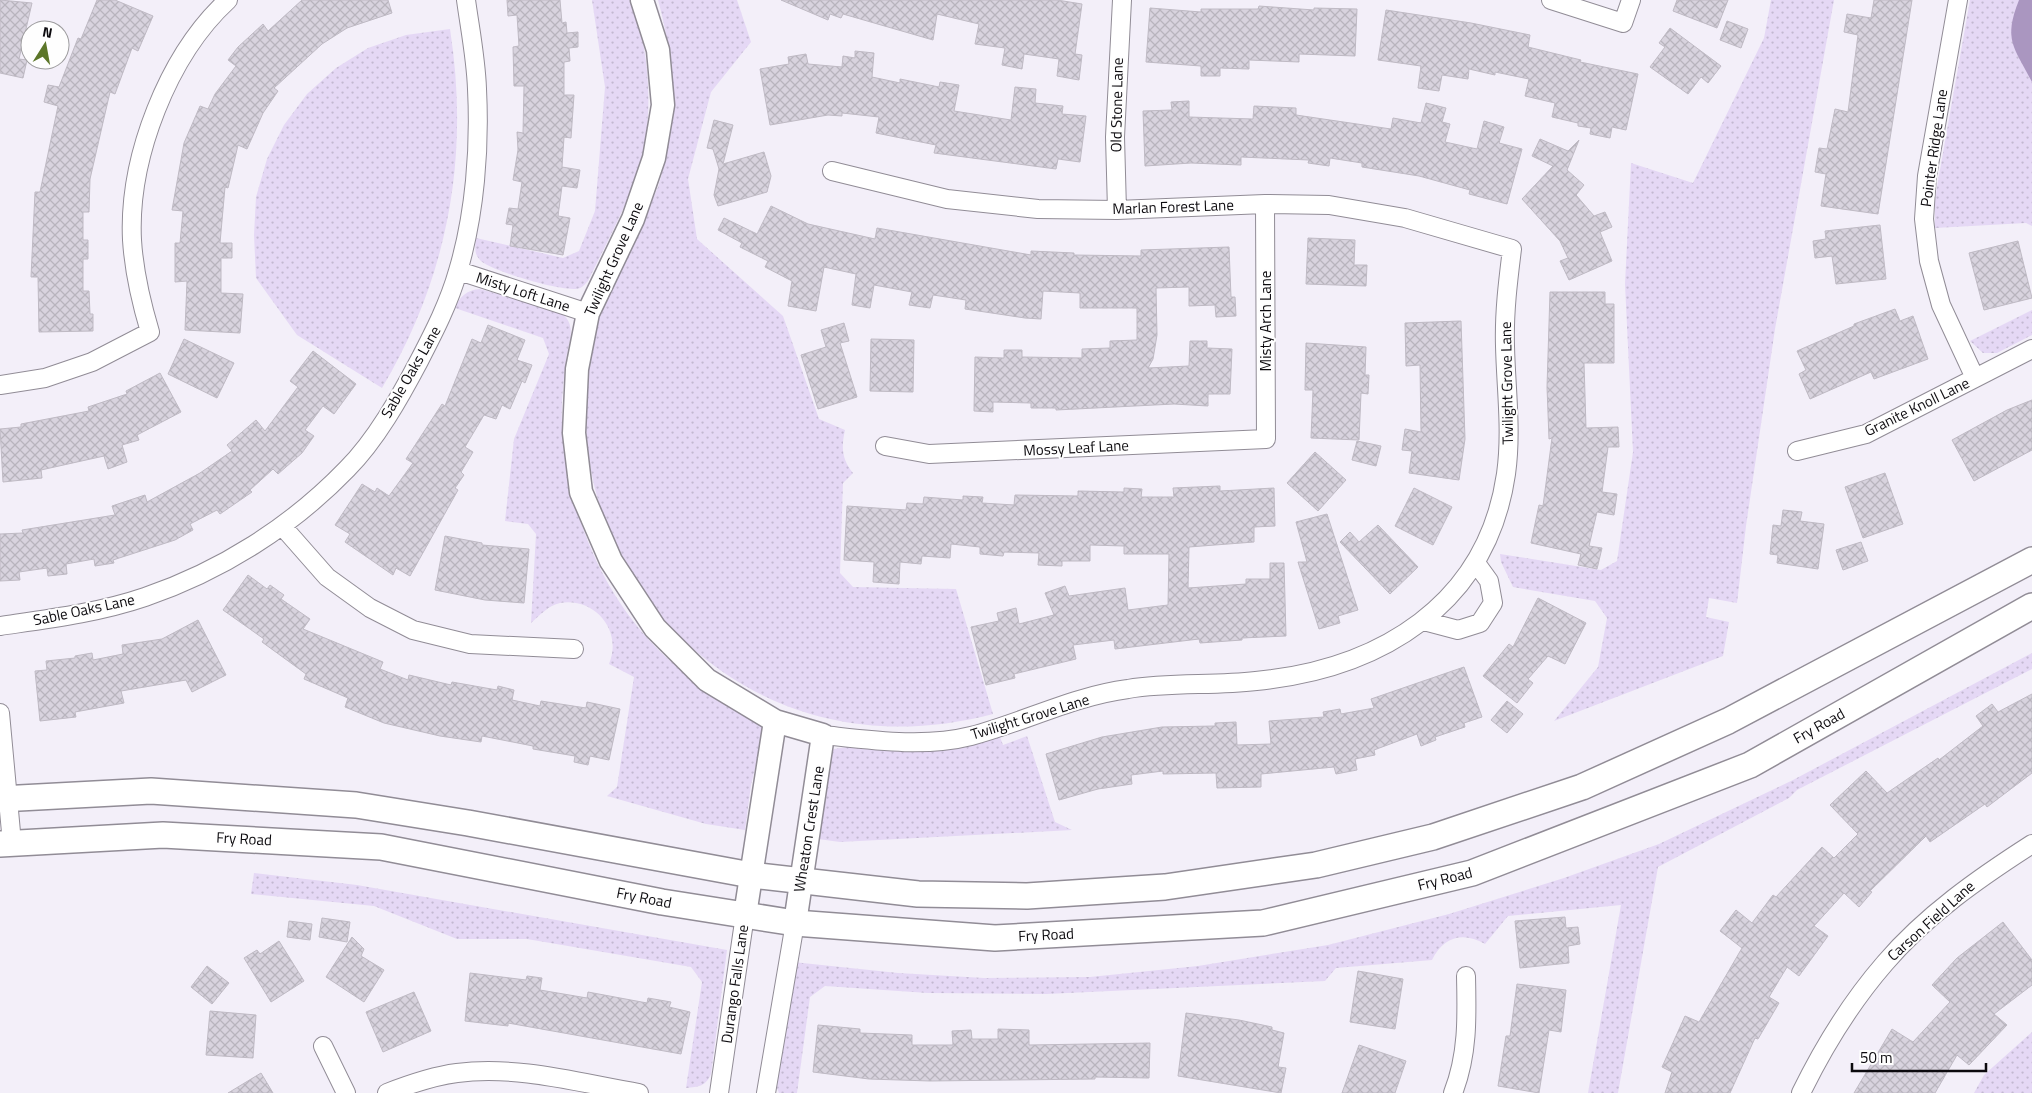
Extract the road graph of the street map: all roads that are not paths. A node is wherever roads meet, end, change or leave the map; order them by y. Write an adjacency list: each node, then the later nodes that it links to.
1 (228, 0): 16 (street)
2 (466, 0): 12 (street, Sable Oaks Lane)
3 (642, 0): 13 (street, Twilight Grove Lane)
4 (1122, 0): 10 (street, Old Stone Lane)
5 (1551, 0): 6 (street)
6 (1632, 0)
7 (1958, 0): 15 (street, Pointer Ridge Lane)
8 (832, 172): 10 (street, Marlan Forest Lane)
9 (1266, 204): 10 (street, Marlan Forest Lane); 11 (street, Marlan Forest Lane); 17 (street, Misty Arch Lane)
10 (1117, 210)
11 (1512, 249): 22 (street, Twilight Grove Lane)
12 (458, 271): 13 (street, Misty Loft Lane); 20 (street, Sable Oaks Lane)
13 (588, 313): 28 (street, Twilight Grove Lane)
14 (2032, 349): 15 (street, Granite Knoll Lane)
15 (1975, 378): 19 (street, Granite Knoll Lane)
16 (0, 385)
17 (1266, 439): 18 (street, Mossy Leaf Lane)
18 (886, 446)
19 (1797, 451)
20 (283, 527): 25 (street, Sable Oaks Lane); 26 (street)
21 (2032, 560): 34 (main road)
22 (1476, 563): 24 (street, Twilight Grove Lane); 24 (street)
23 (2032, 606): 36 (main road, Fry Road)
24 (1424, 621): 29 (street, Twilight Grove Lane)
25 (0, 626)
26 (574, 649)
27 (0, 713): 30 (street)
28 (775, 721): 29 (street, Twilight Grove Lane); 33 (street)
29 (823, 735): 34 (street, Wheaton Crest Lane)
30 (4, 798): 31 (street); 33 (main road)
31 (6, 844): 35 (main road, Fry Road)
32 (2032, 844): 45 (street, Carson Field Lane)
33 (751, 875): 34 (main road); 35 (street, Durango Falls Lane)
34 (801, 882): 36 (street, Wheaton Crest Lane)
35 (745, 915): 36 (main road, Fry Road); 42 (street, Durango Falls Lane)
36 (795, 923): 43 (street)
37 (1466, 976): 44 (street)
38 (323, 1046): 39 (street)
39 (346, 1093)
40 (387, 1093): 41 (street)
41 (640, 1093)
42 (719, 1093)
43 (766, 1093)
44 (1453, 1093)
45 (1800, 1093)

